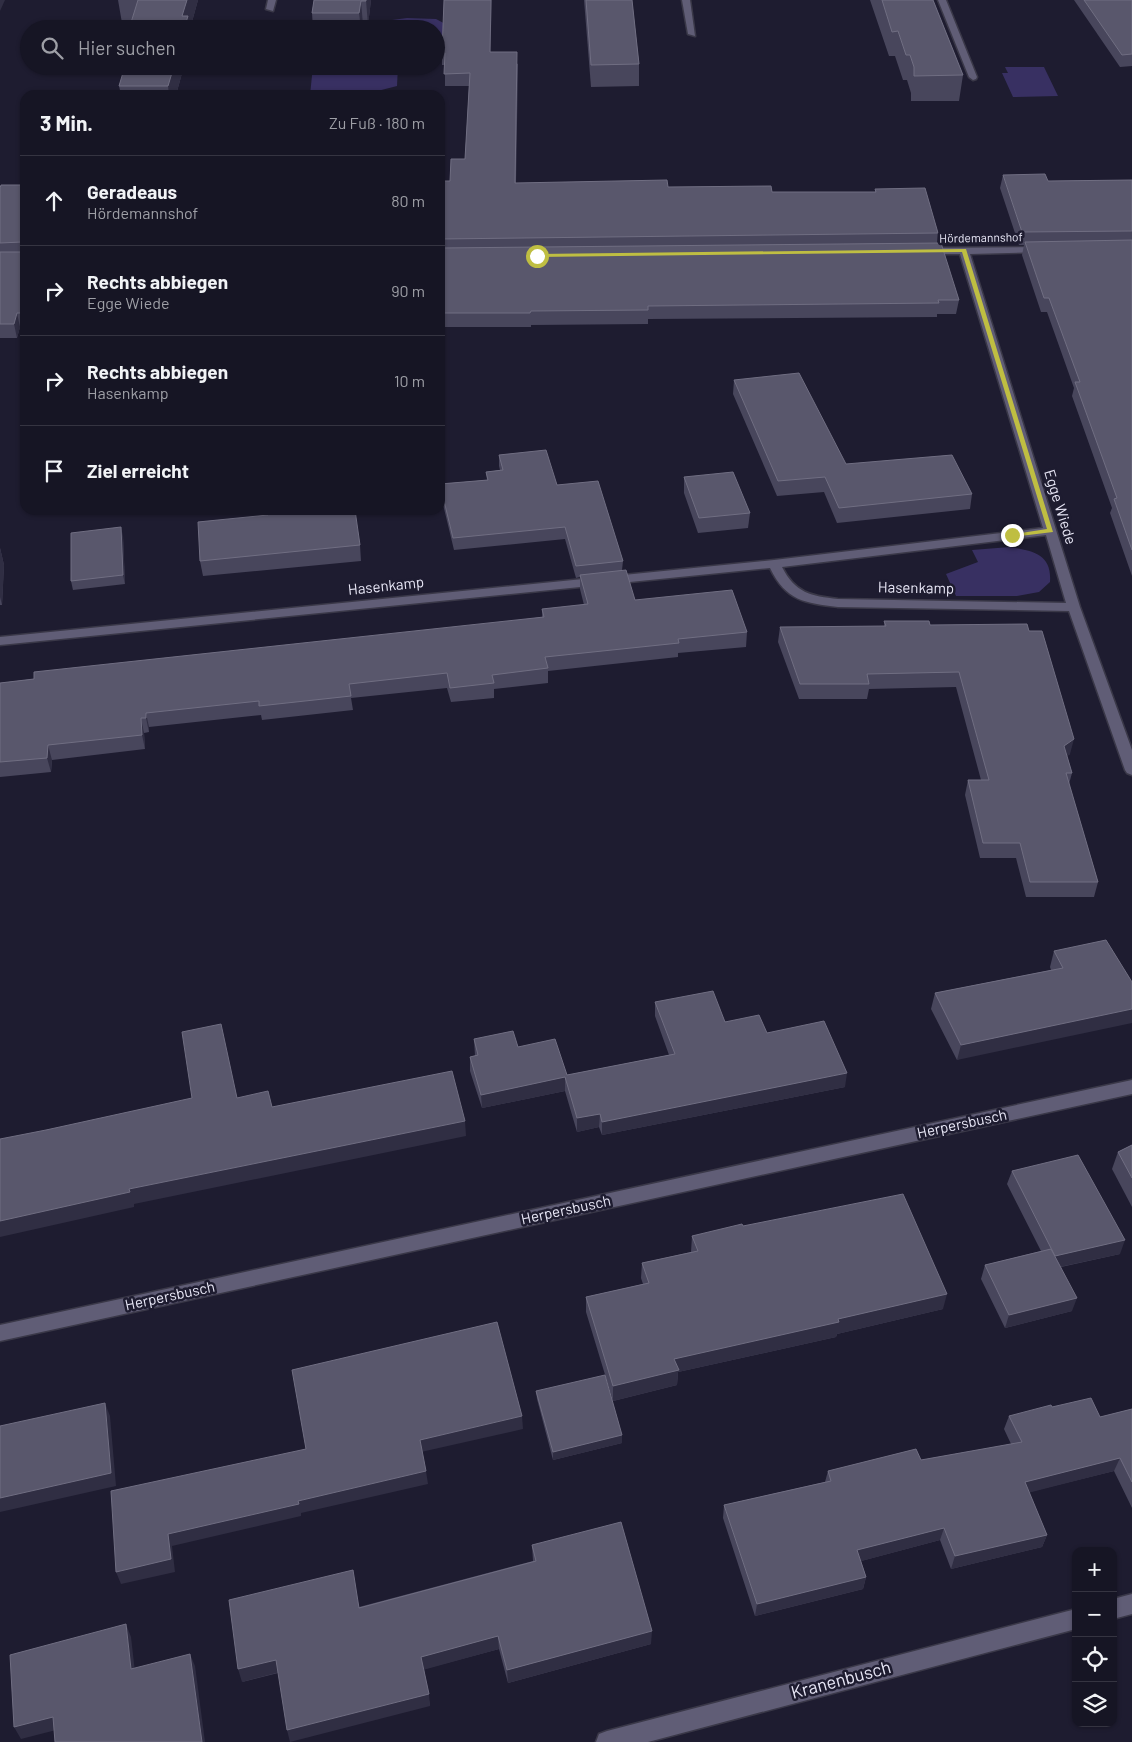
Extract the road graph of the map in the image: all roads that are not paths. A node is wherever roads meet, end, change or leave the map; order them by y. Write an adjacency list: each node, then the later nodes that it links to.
1 (686, 0): 3 (street)
2 (942, 0): 4 (street)
3 (692, 34)
4 (973, 77)
5 (964, 250): 6 (street, Hördemannshof); 7 (street, Hördemannshof); 8 (street, Egge Wiede)
6 (1053, 250)
7 (915, 251)
8 (1051, 531): 9 (street, Hasenkamp); 10 (street, Egge Wiede)
9 (774, 564): 10 (street, Hasenkamp); 11 (street, Hasenkamp)
10 (1074, 607): 12 (street, Egge Wiede)
11 (0, 641)
12 (1132, 770)
13 (1132, 1087): 14 (street, Herpersbusch)
14 (0, 1333)
15 (1132, 1604): 16 (street)
16 (1117, 1608)
17 (1072, 1620): 18 (street, Kranenbusch)
18 (607, 1742)

